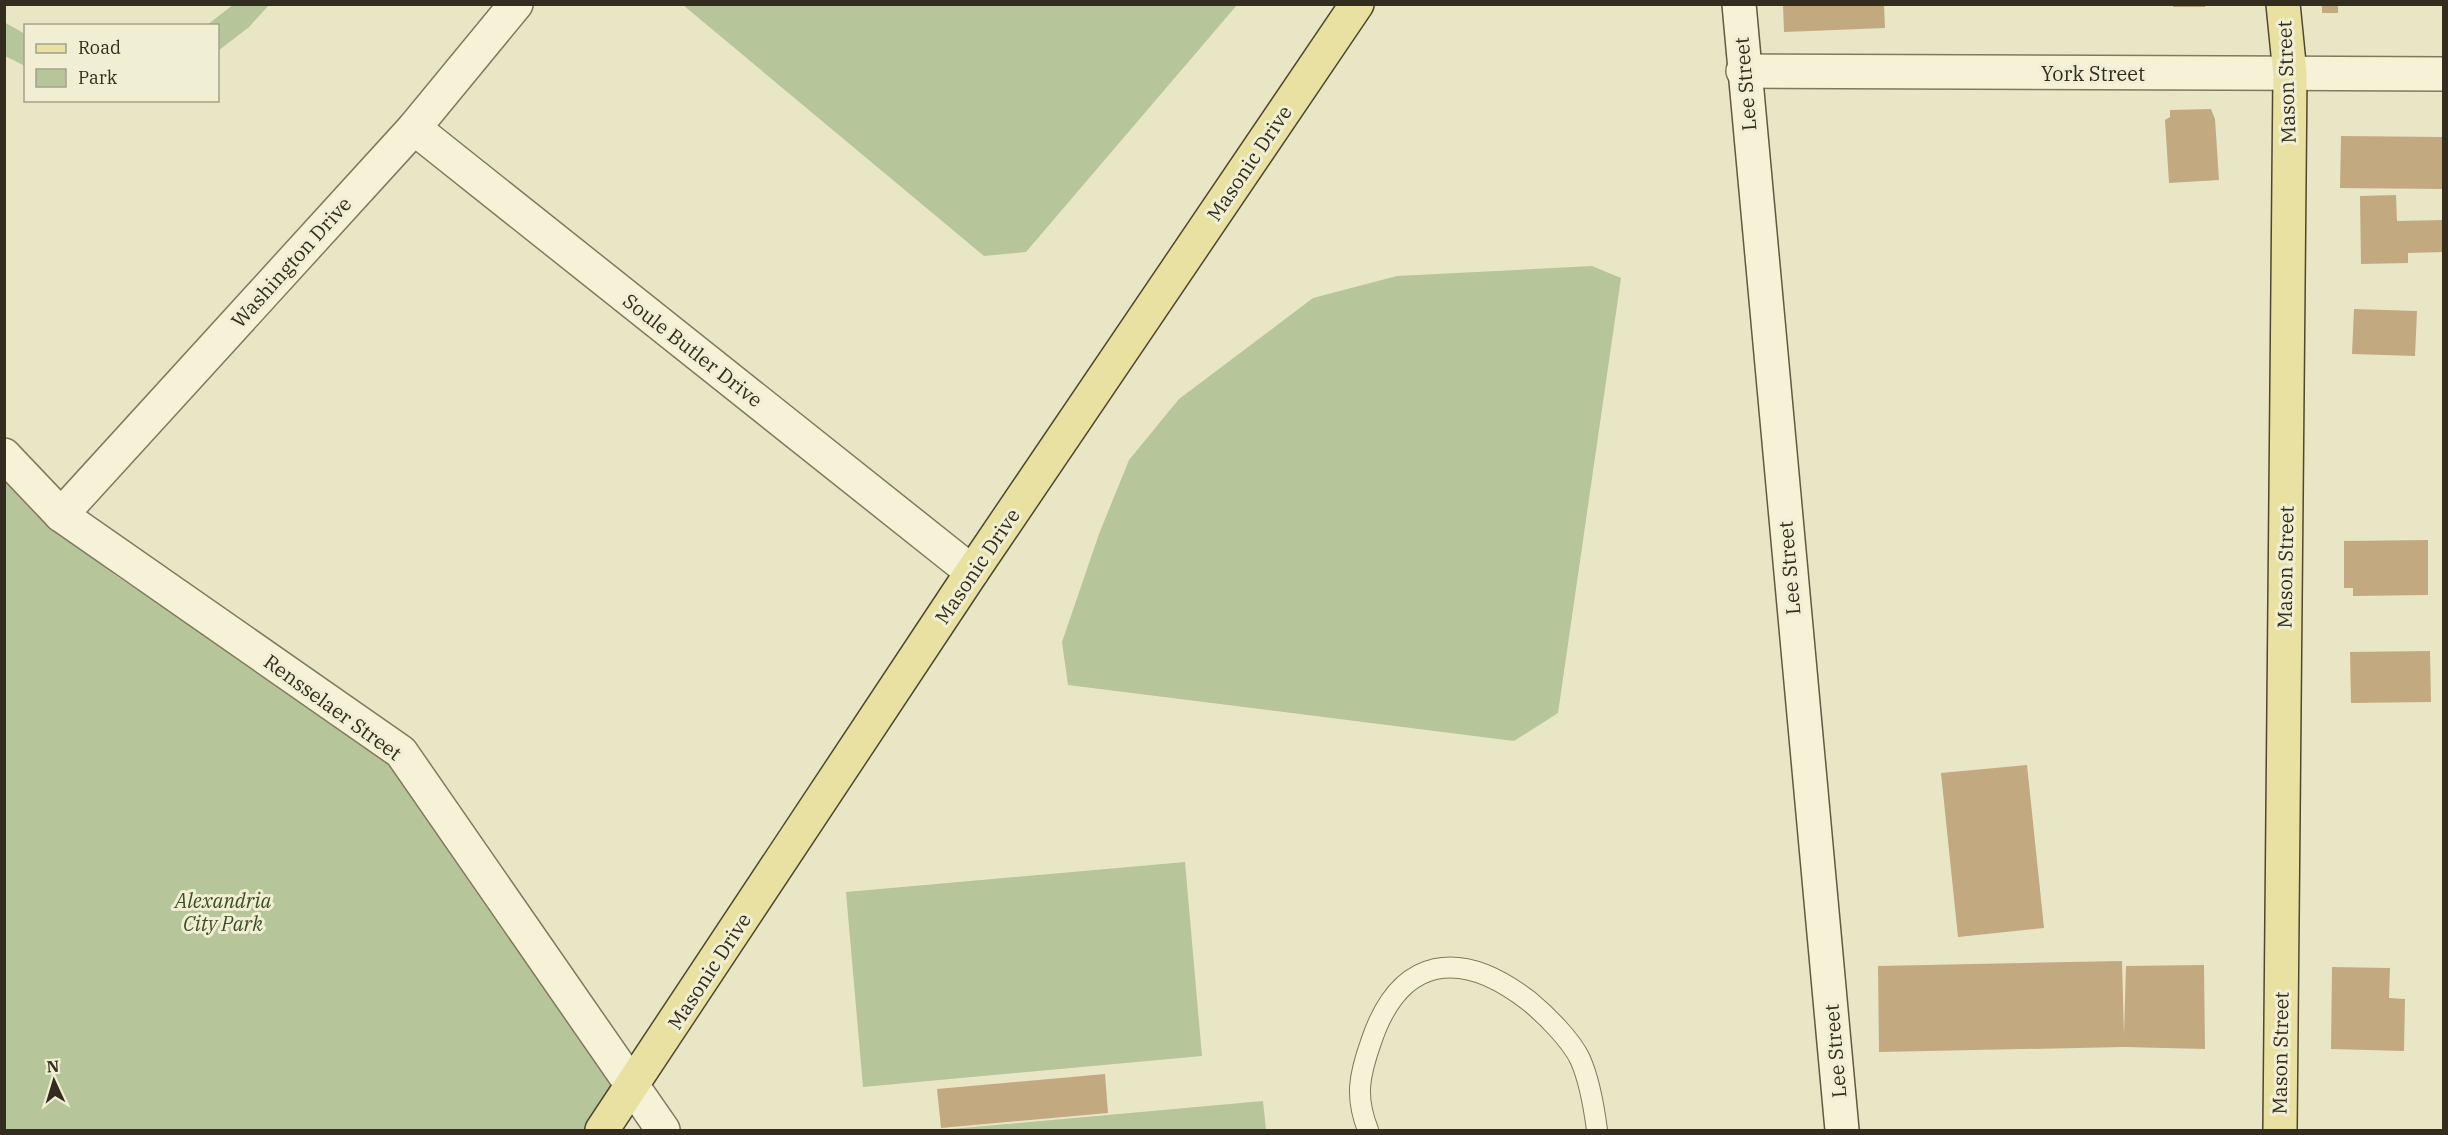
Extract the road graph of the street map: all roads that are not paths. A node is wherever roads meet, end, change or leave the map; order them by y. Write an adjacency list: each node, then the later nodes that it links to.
1 (516, 4): 8 (street, Washington Drive)
2 (1357, 4): 11 (main road, Masonic Drive)
3 (1739, 4): 5 (street, Lee Street)
4 (2283, 4): 6 (main road, Mason Street)
5 (1743, 71): 6 (street, York Street); 17 (street, Lee Street)
6 (2290, 74): 7 (street, York Street); 18 (main road, Mason Street)
7 (2444, 74)
8 (414, 128): 10 (street, Washington Drive); 11 (street, Soule Butler Drive)
9 (4, 455): 10 (street, Rensselaer Street)
10 (61, 515): 12 (street, Rensselaer Street)
11 (972, 572): 12 (main road, Masonic Drive)
12 (633, 1086): 13 (main road, Masonic Drive); 14 (street, Rensselaer Street)
13 (602, 1131)
14 (663, 1131)
15 (1368, 1131): 16 (lane)
16 (1597, 1131)
17 (1842, 1131)
18 (2280, 1131)

